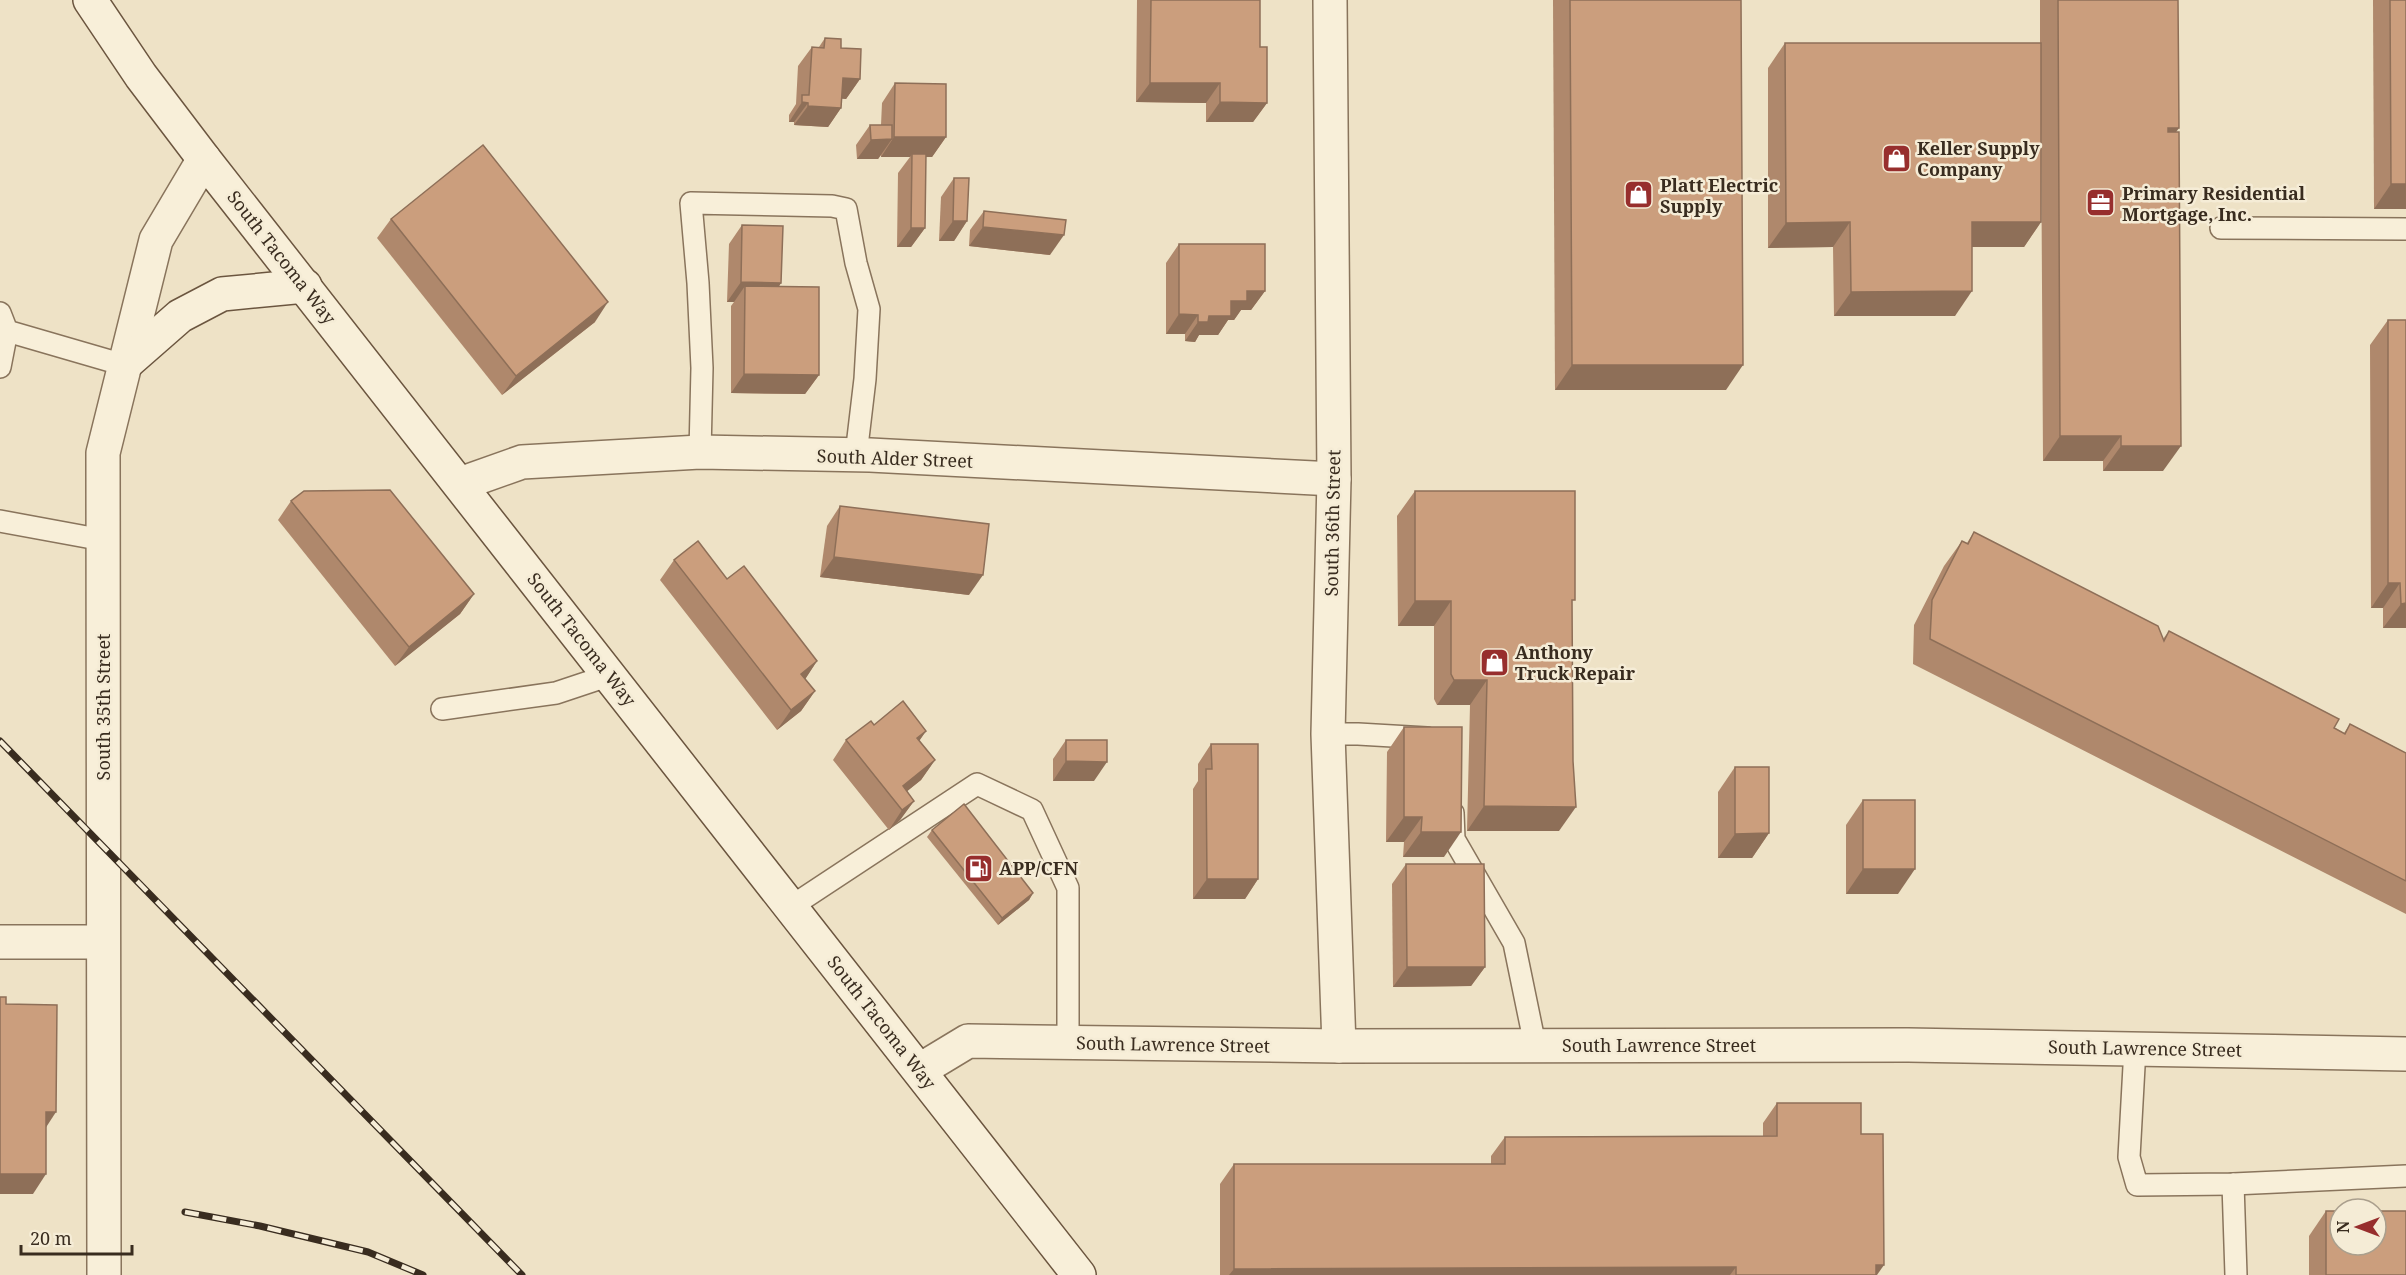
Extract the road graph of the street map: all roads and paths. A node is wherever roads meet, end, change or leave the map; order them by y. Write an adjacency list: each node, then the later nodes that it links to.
1 (90, 0): 3 (street, South Tacoma Way)
2 (1330, 0): 12 (street, South 36th Street)
3 (204, 159): 6 (street, South Tacoma Way); 8 (street, South 35th Street)
4 (2221, 228): 5 (lane)
5 (2406, 229)
6 (305, 286): 8 (street); 13 (street, South Tacoma Way)
7 (3, 322): 8 (lane); 9 (lane)
8 (124, 365): 15 (street, South 35th Street)
9 (0, 367)
10 (700, 452): 11 (street, South Alder Street); 11 (lane); 13 (street, South Alder Street)
11 (856, 455): 12 (street, South Alder Street)
12 (1334, 479): 18 (street, South 36th Street)
13 (460, 484): 16 (street, South Tacoma Way)
14 (0, 521): 15 (lane)
15 (104, 540): 23 (street, South 35th Street)
16 (610, 675): 17 (lane); 21 (street, South Tacoma Way)
17 (442, 710)
18 (1328, 734): 19 (lane); 25 (street, South 36th Street)
19 (1451, 740)
20 (1453, 795): 26 (lane)
21 (792, 906): 24 (lane); 29 (street, South Tacoma Way)
22 (0, 942): 23 (street)
23 (104, 942): 32 (street, South 35th Street)
24 (1068, 1043): 25 (street, South Lawrence Street); 29 (street, South Lawrence Street)
25 (1339, 1046): 26 (street, South Lawrence Street)
26 (1535, 1046): 27 (street, South Lawrence Street)
27 (2135, 1048): 28 (street, South Lawrence Street); 31 (lane)
28 (2406, 1054)
29 (920, 1070): 33 (street, South Tacoma Way)
30 (2406, 1176): 31 (lane)
31 (2233, 1184): 34 (lane)
32 (104, 1275)
33 (1079, 1275)
34 (2236, 1275)

